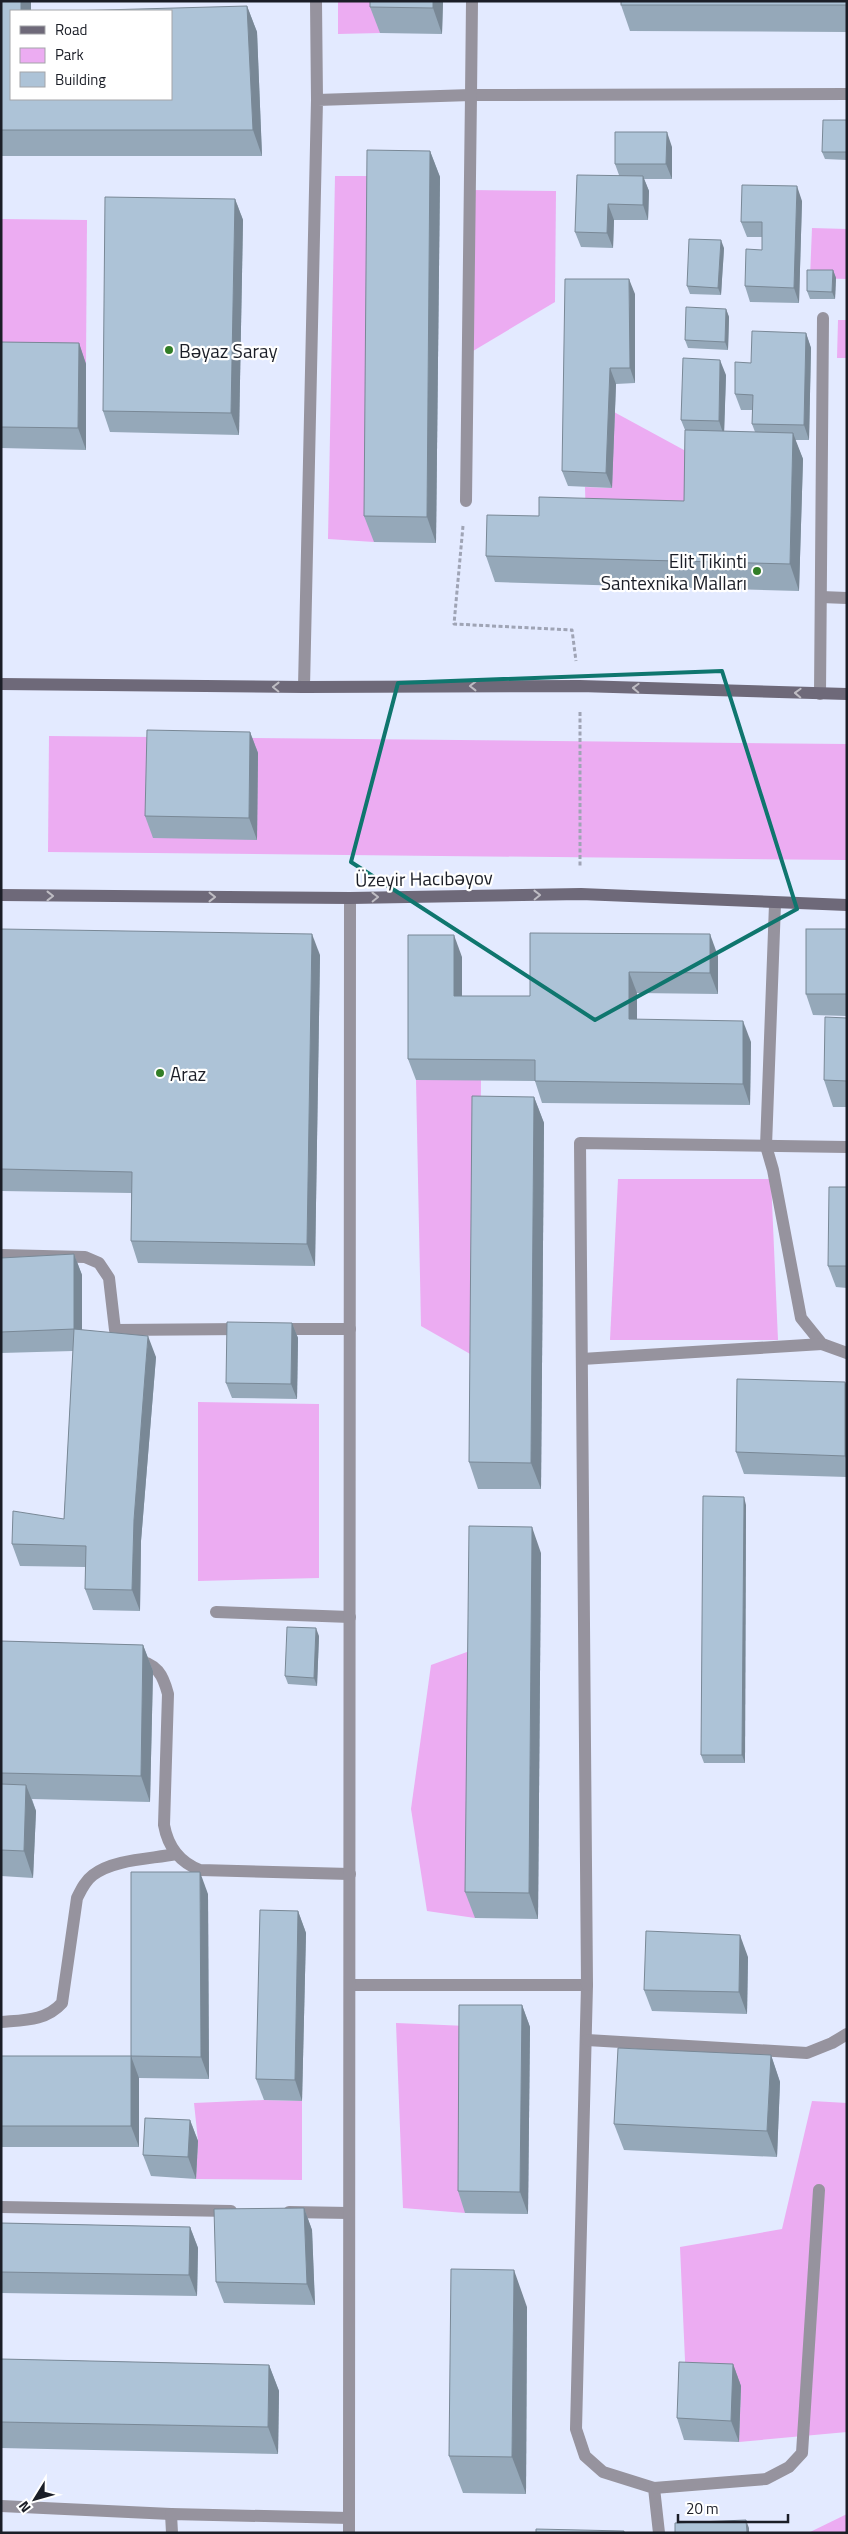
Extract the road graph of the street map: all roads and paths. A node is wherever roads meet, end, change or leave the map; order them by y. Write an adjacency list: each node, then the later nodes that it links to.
1 (316, 1): 5 (street)
2 (472, 1): 4 (street)
3 (847, 94): 4 (street)
4 (471, 95): 5 (street); 7 (street)
5 (317, 100): 11 (street)
6 (823, 318): 8 (street)
7 (466, 501)
8 (821, 597): 9 (street); 12 (street)
9 (847, 598)
10 (1, 684): 11 (main road, one-way to 10)
11 (304, 687): 12 (main road, one-way to 11)
12 (820, 694): 13 (main road)
13 (847, 694)
14 (1, 895): 15 (main road, Üzeyir Hacıbəyov, one-way to 15)
15 (350, 898): 16 (main road, Üzeyir Hacıbəyov, one-way to 16); 21 (street)
16 (775, 904): 17 (main road, Üzeyir Hacıbəyov); 18 (street)
17 (847, 905)
18 (766, 1146): 19 (street); 22 (street); 24 (street)
19 (847, 1147)
20 (1, 1256): 21 (street)
21 (350, 1329): 26 (street)
22 (822, 1344): 23 (street); 24 (street)
23 (847, 1353)
24 (582, 1359): 31 (street)
25 (216, 1612): 26 (street)
26 (350, 1617): 29 (street)
27 (122, 1660): 28 (street)
28 (176, 1854): 29 (street); 32 (street)
29 (350, 1874): 30 (street)
30 (350, 1985): 31 (street); 39 (street)
31 (587, 1985): 34 (street)
32 (1, 2022)
33 (847, 2034): 34 (street)
34 (587, 2040): 40 (street)
35 (820, 2190): 40 (street)
36 (1, 2207): 37 (street)
37 (240, 2211)
38 (280, 2212): 39 (street)
39 (349, 2213): 43 (street)
40 (654, 2488): 46 (street)
41 (1, 2506): 42 (street)
42 (171, 2514): 43 (street); 44 (street)
43 (349, 2518): 45 (street)
44 (172, 2533)
45 (349, 2533)
46 (659, 2533)

